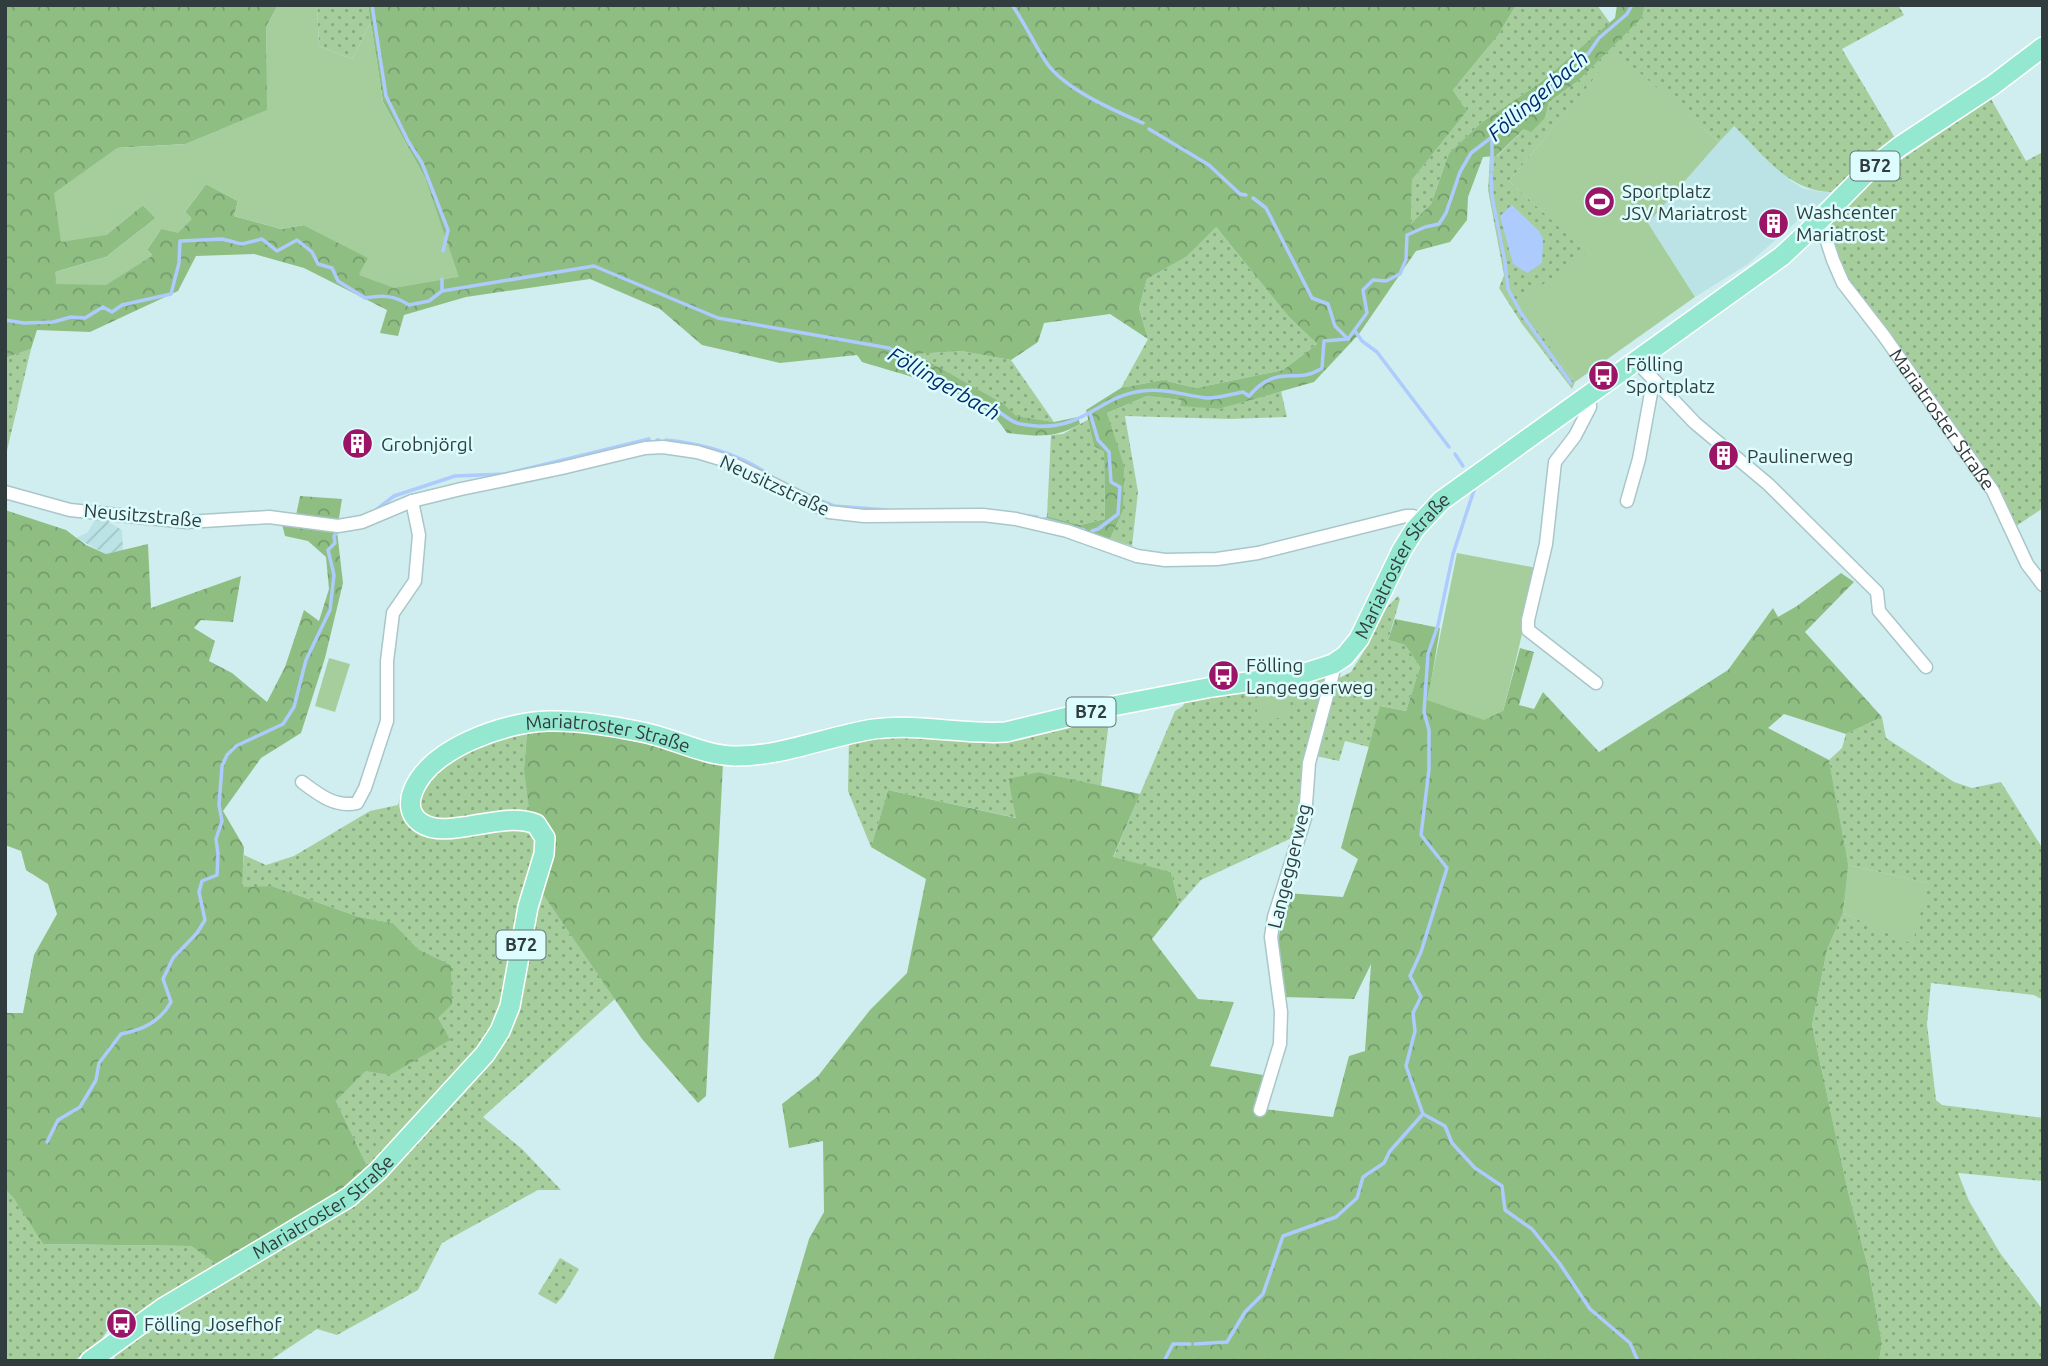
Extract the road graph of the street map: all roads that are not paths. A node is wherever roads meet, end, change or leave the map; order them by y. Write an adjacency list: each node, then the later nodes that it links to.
1 (2043, 47): 2 (main road, Mariatroster Straße / B72)
2 (1820, 220): 3 (main road, Mariatroster Straße / B72); 10 (street, Mariatroster Straße)
3 (1635, 360): 4 (street); 5 (main road, Mariatroster Straße / B72)
4 (1653, 382): 8 (street); 12 (street)
5 (1588, 394): 9 (main road, Mariatroster Straße / B72); 13 (street)
6 (5, 492): 7 (street, Neusitzstraße)
7 (412, 501): 9 (street, Neusitzstraße); 14 (street)
8 (1627, 501)
9 (1421, 522): 11 (main road, Mariatroster Straße / B72)
10 (2043, 585)
11 (1333, 664): 15 (street, Langeggerweg); 16 (main road, Mariatroster Straße / B72)
12 (1926, 667)
13 (1596, 683)
14 (302, 782)
15 (1260, 1110)
16 (90, 1361)

